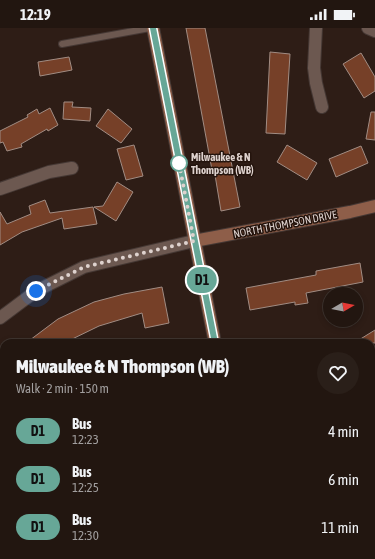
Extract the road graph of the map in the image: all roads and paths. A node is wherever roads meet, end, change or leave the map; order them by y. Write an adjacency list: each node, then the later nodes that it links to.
1 (150, 28): 6 (lane)
2 (153, 28): 11 (street)
3 (316, 28): 7 (street)
4 (368, 28): 5 (street)
5 (375, 31)
6 (62, 44)
7 (322, 107)
8 (72, 168): 9 (street)
9 (0, 189)
10 (375, 206): 11 (street, NORTH THOMPSON DRIVE)
11 (194, 241): 12 (street); 13 (street)
12 (0, 318)
13 (214, 339)

